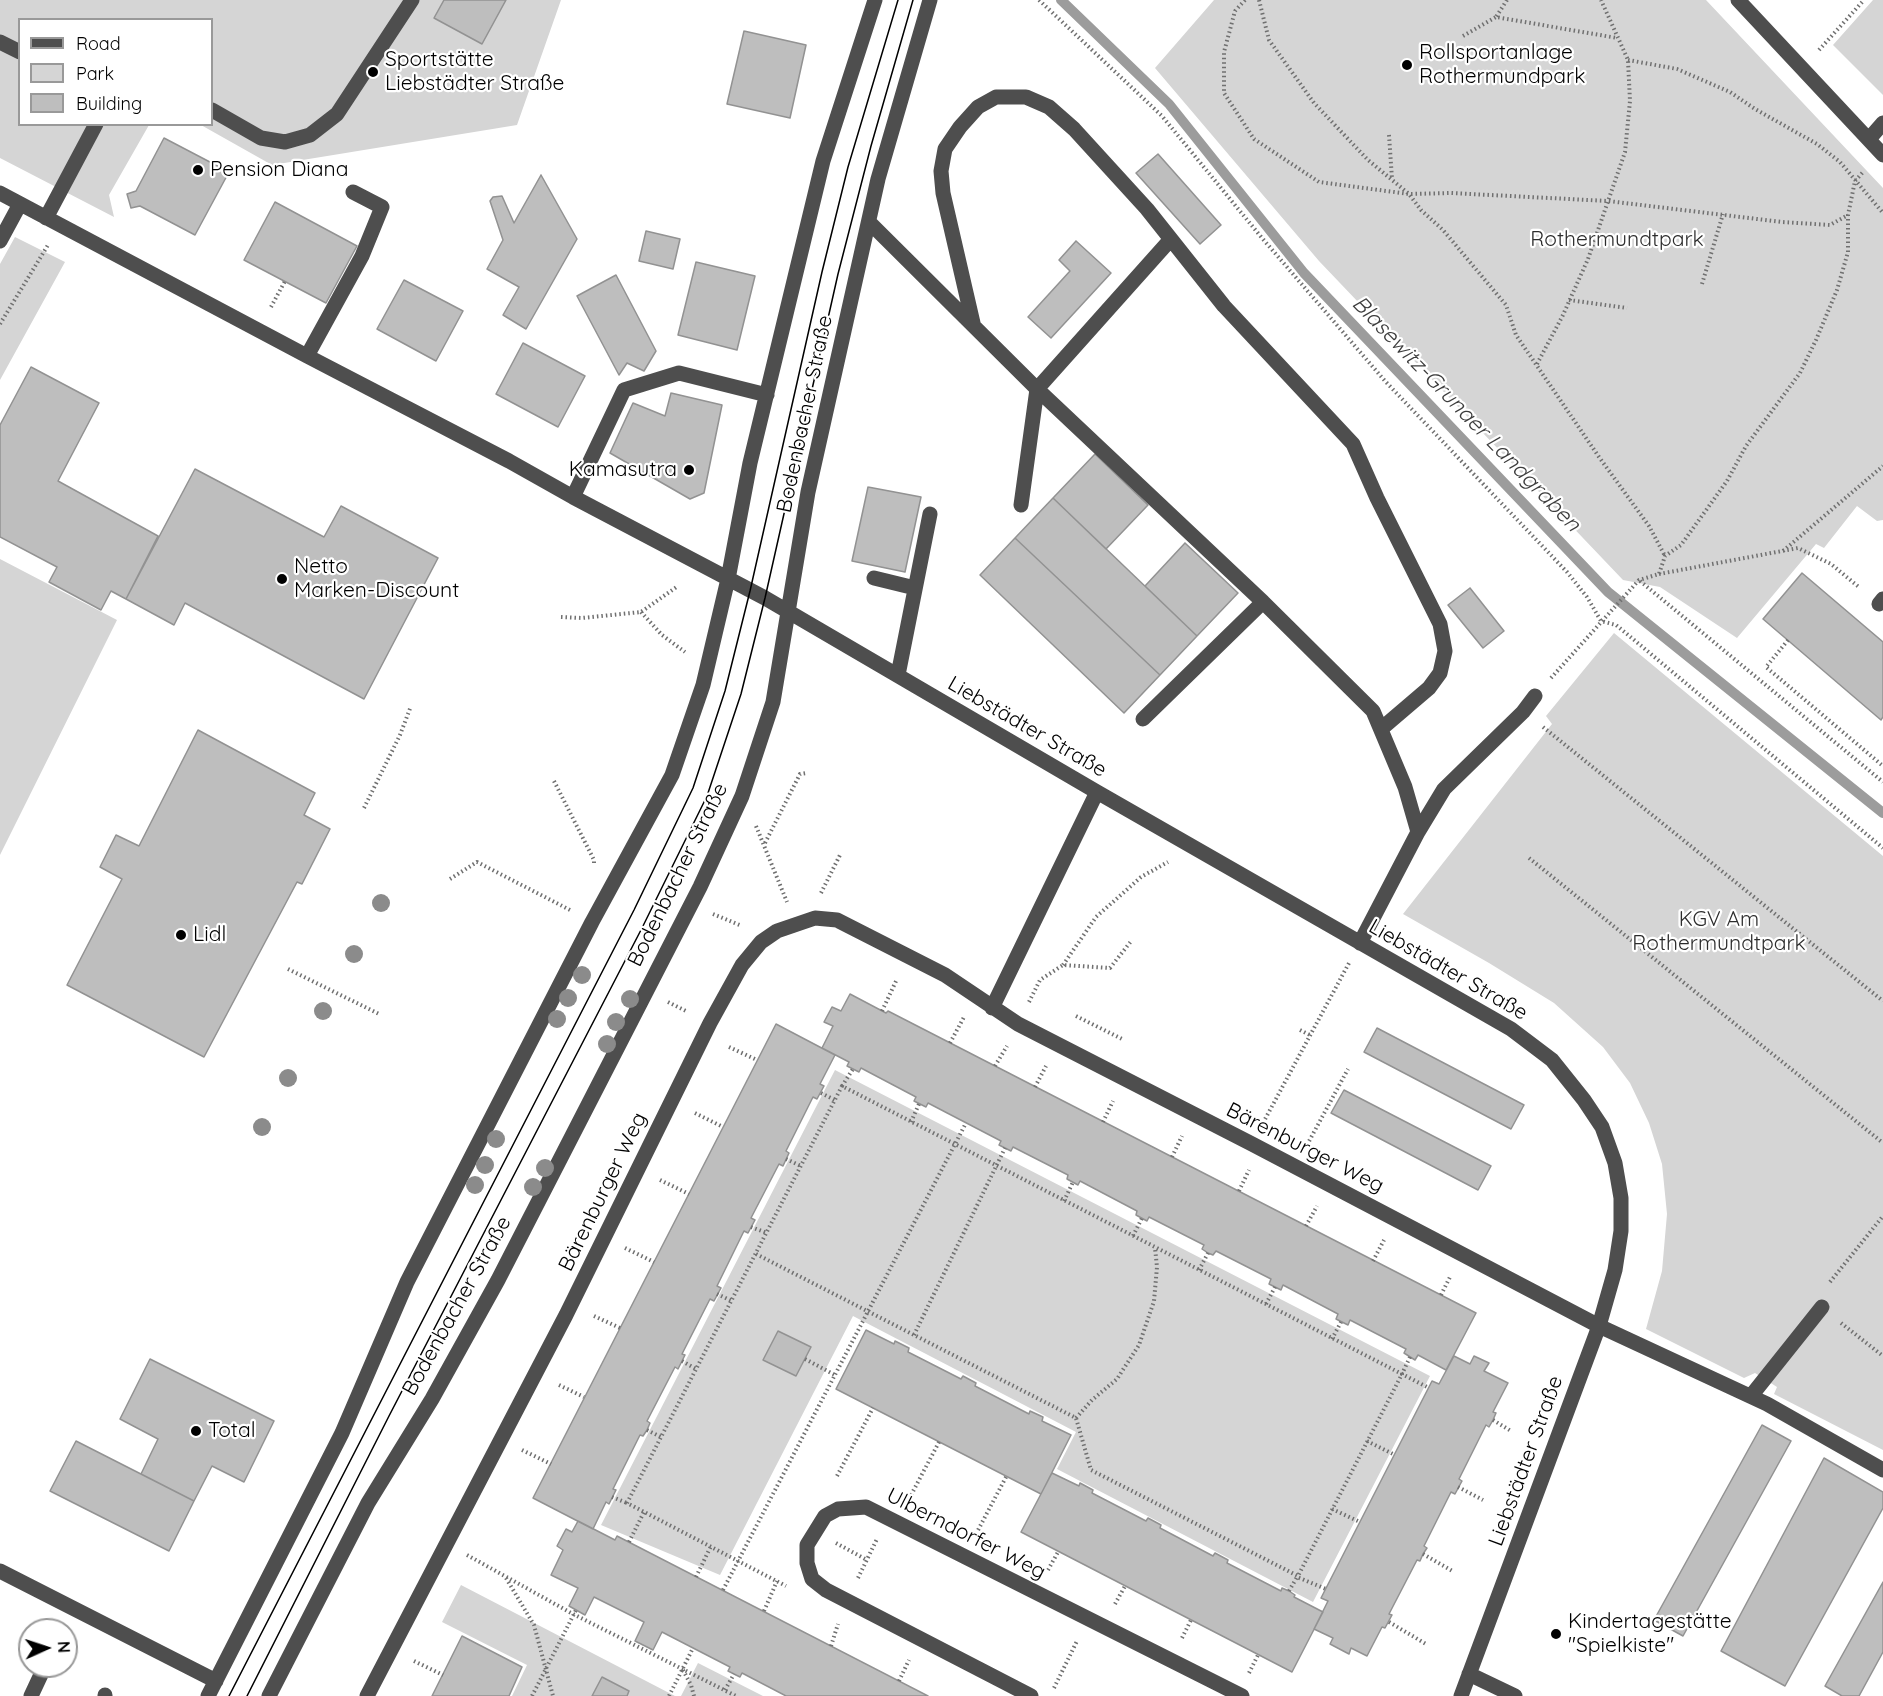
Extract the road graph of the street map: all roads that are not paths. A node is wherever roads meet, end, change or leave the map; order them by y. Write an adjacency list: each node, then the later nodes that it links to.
1 (412, 0): 7 (street)
2 (875, 0): 22 (street, Bodenbacher Straße)
3 (930, 0): 16 (street, Bodenbacher Straße)
4 (1738, 0): 10 (street)
5 (0, 42): 6 (street)
6 (18, 51)
7 (213, 111)
8 (1883, 123): 10 (street)
9 (95, 126): 15 (street)
10 (1869, 140): 11 (street)
11 (1882, 153)
12 (353, 192): 20 (street)
13 (0, 193): 14 (street, Liebstädter Straße)
14 (20, 204): 15 (street, Liebstädter Straße); 18 (street)
15 (46, 218): 20 (street, Liebstädter Straße)
16 (869, 222): 19 (street); 30 (street, Bodenbacher Straße)
17 (1171, 239): 19 (street); 21 (street); 34 (street)
18 (0, 241)
19 (973, 323): 21 (street)
20 (306, 356): 23 (street, Liebstädter Straße)
21 (1037, 389): 24 (street); 29 (street)
22 (767, 395): 23 (street); 27 (street, Bodenbacher Straße)
23 (573, 496): 27 (street, Liebstädter Straße)
24 (1021, 506)
25 (930, 513): 28 (street)
26 (874, 578): 28 (street)
27 (728, 579): 30 (street, Liebstädter Straße); 46 (street, Bodenbacher Straße)
28 (915, 588): 31 (street)
29 (1263, 602): 33 (street); 34 (street)
30 (789, 611): 31 (street, Liebstädter Straße); 49 (street, Bodenbacher Straße)
31 (898, 675): 35 (street, Liebstädter Straße)
32 (1535, 696): 36 (street)
33 (1143, 719)
34 (1381, 729): 36 (street)
35 (1097, 792): 37 (street, Liebstädter Straße); 38 (street)
36 (1418, 832): 37 (street)
37 (1360, 943): 40 (street, Liebstädter Straße)
38 (992, 1008): 40 (street, Bärenburger Weg); 50 (street, Bärenburger Weg)
39 (1822, 1307): 41 (street)
40 (1599, 1326): 41 (street, Bärenburger Weg); 44 (street, Liebstädter Straße)
41 (1751, 1396): 42 (street, Bärenburger Weg)
42 (1883, 1470)
43 (0, 1571): 46 (street)
44 (1469, 1674): 53 (street, Liebstädter Straße); 54 (street)
45 (39, 1678): 47 (street)
46 (216, 1681): 48 (street, Bodenbacher Straße)
47 (31, 1696)
48 (208, 1696)
49 (269, 1696)
50 (367, 1696)
51 (1031, 1696): 52 (street, Ulberndorfer Weg)
52 (1242, 1696)
53 (1461, 1696)
54 (1515, 1696)

